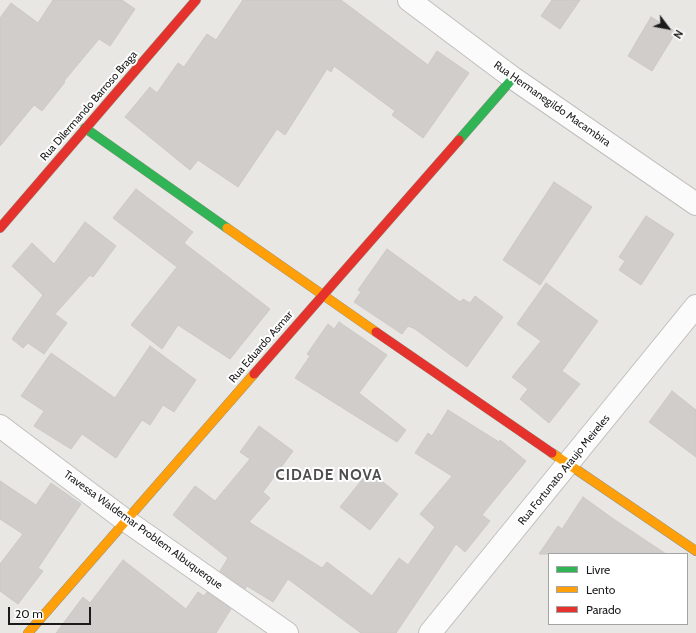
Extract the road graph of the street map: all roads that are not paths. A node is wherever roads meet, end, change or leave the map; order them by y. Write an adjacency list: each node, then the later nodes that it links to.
1 (196, 0): 4 (street, Rua Dilermando Barroso Braga)
2 (409, 0): 3 (street, Rua Hermanegildo Macambira)
3 (514, 78): 5 (street, Rua Hermanegildo Macambira); 7 (street, Rua Eduardo Asmar)
4 (85, 128): 6 (street, Rua Dilermando Barroso Braga); 7 (street)
5 (696, 204)
6 (0, 228)
7 (322, 295): 10 (street); 11 (street, Rua Eduardo Asmar)
8 (696, 306): 10 (street, Rua Fortunato Araujo Meireles)
9 (0, 426): 11 (street, Travessa Waldemar Problem Albuquerque)
10 (570, 463): 12 (street); 15 (street, Rua Fortunato Araujo Meireles)
11 (125, 520): 13 (street, Rua Eduardo Asmar); 14 (street, Travessa Waldemar Problem Albuquerque)
12 (696, 551)
13 (28, 633)
14 (287, 633)
15 (430, 633)

